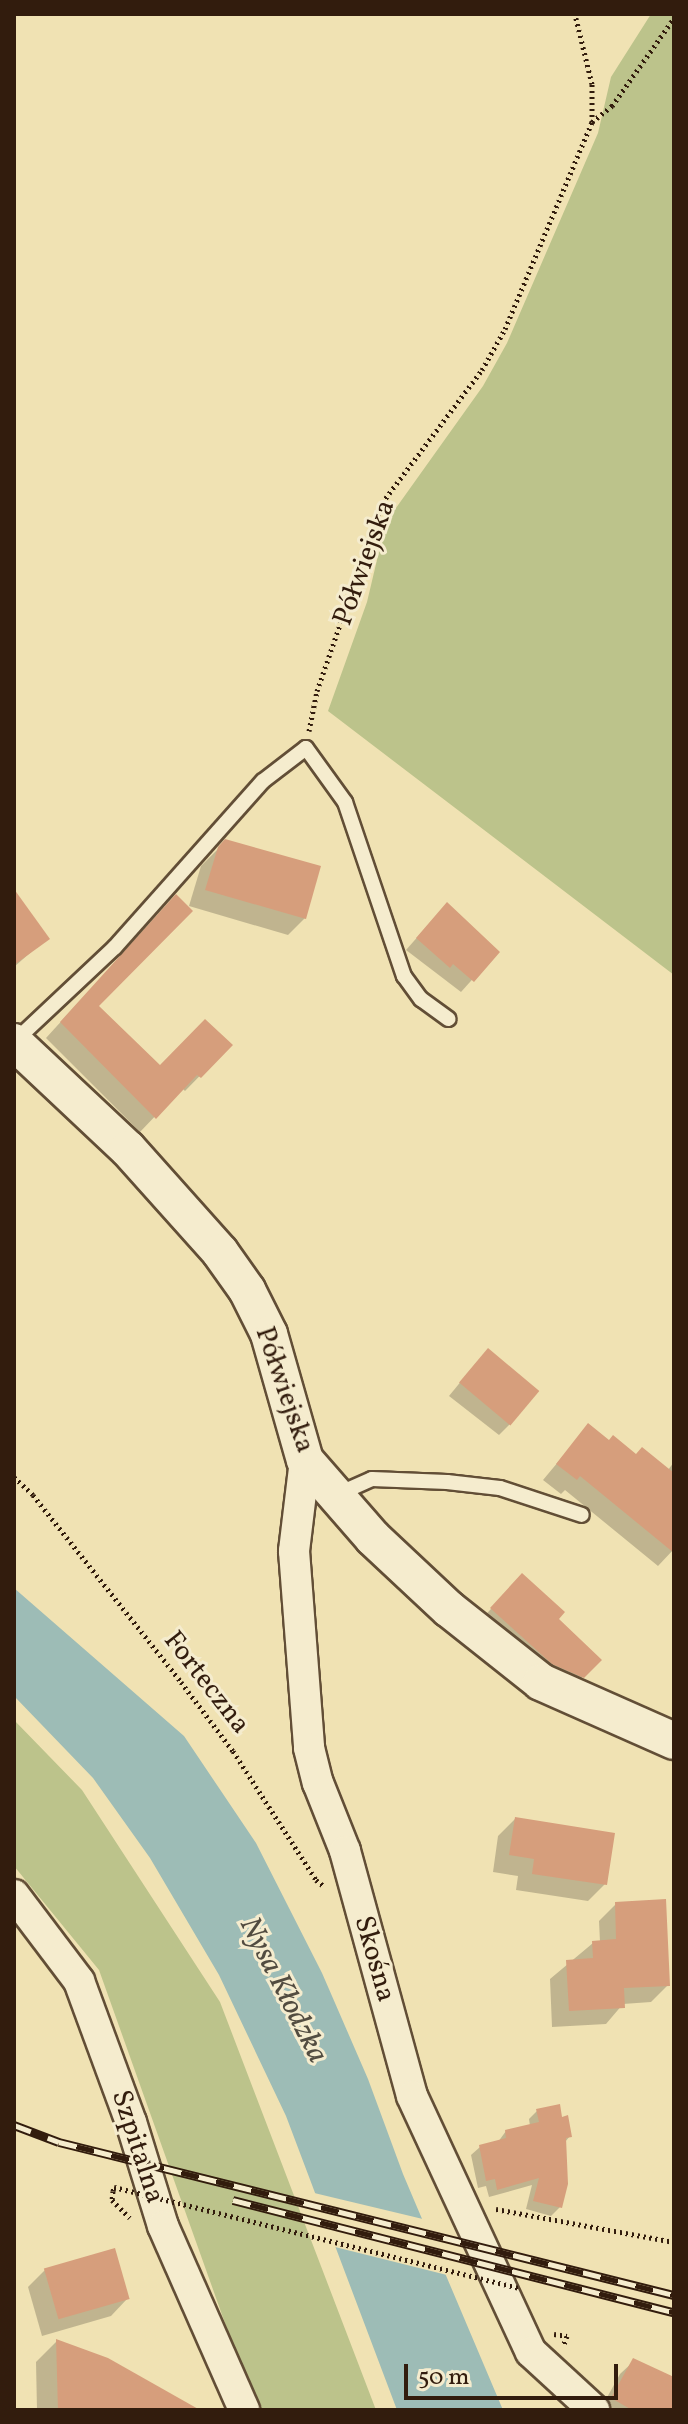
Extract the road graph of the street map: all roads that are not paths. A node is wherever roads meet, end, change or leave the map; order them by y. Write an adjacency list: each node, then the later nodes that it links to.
1 (449, 1019): 2 (lane, Półwiejska)
2 (14, 1042): 3 (street, Półwiejska)
3 (305, 1460): 4 (street, Półwiejska); 9 (street, Skośna)
4 (336, 1495): 5 (lane); 6 (street, Półwiejska)
5 (582, 1515)
6 (674, 1741)
7 (14, 1895): 8 (street, Szpitalna)
8 (244, 2410)
9 (594, 2410)

